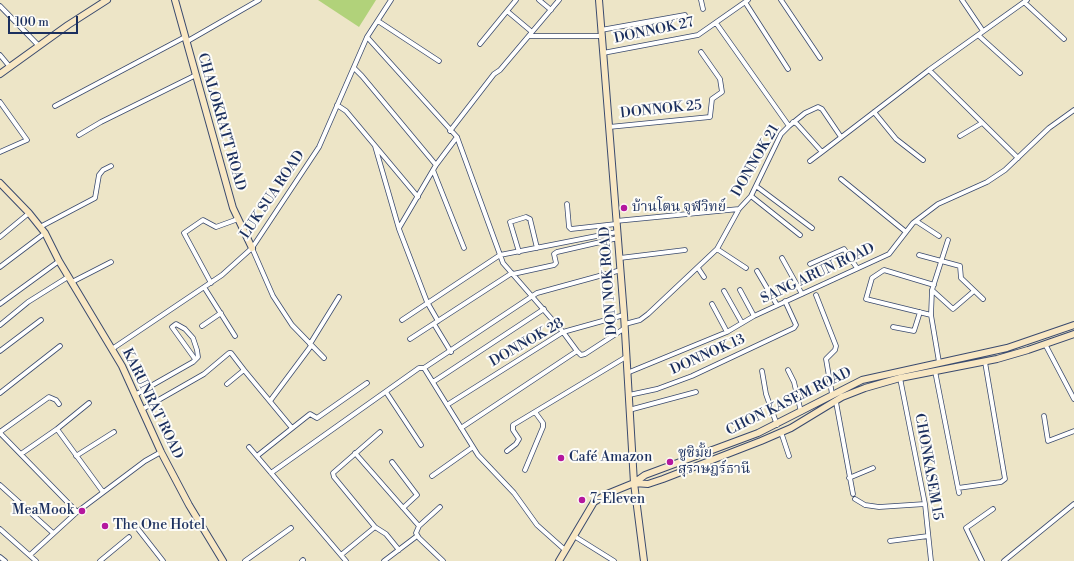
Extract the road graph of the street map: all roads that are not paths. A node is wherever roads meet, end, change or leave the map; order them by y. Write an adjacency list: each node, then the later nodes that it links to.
1 (107, 0): 29 (main road)
2 (175, 0): 26 (main road, CHALOKRATT ROAD)
3 (259, 0): 26 (street)
4 (391, 0): 19 (street, LUK SUA ROAD)
5 (516, 0): 17 (street)
6 (539, 0): 16 (street)
7 (558, 0): 16 (street)
8 (599, 0): 22 (main road, DON NOK ROAD)
9 (701, 0): 15 (street)
10 (781, 0): 33 (street)
11 (962, 0): 21 (street)
12 (747, 1): 20 (street, DONNOK 27); 37 (street)
13 (1025, 1): 21 (street); 27 (street)
14 (0, 6): 29 (street)
15 (703, 9)
16 (550, 10): 23 (street)
17 (507, 11): 23 (street); 28 (street)
18 (685, 15): 22 (street)
19 (378, 21): 25 (street, LUK SUA ROAD); 34 (street)
20 (716, 22): 31 (street, DONNOK 27); 49 (street)
21 (983, 32): 24 (street)
22 (602, 33): 23 (street); 31 (main road, DON NOK ROAD)
23 (530, 34): 51 (street)
24 (978, 35): 38 (street); 39 (street)
25 (367, 37): 36 (street, LUK SUA ROAD); 51 (street)
26 (186, 39): 41 (main road, CHALOKRATT ROAD); 44 (street)
27 (1064, 39)
28 (480, 44)
29 (39, 46): 35 (main road)
30 (701, 52): 50 (street, DONNOK 25)
31 (603, 53): 50 (main road, DON NOK ROAD)
32 (0, 55): 35 (street)
33 (820, 58)
34 (439, 61)
35 (10, 67): 40 (main road)
36 (354, 68): 43 (street, LUK SUA ROAD); 62 (street)
37 (788, 69)
38 (929, 70): 46 (street); 48 (street)
39 (1020, 73)
40 (0, 74)
41 (196, 75): 52 (street); 73 (main road, CHALOKRATT ROAD)
42 (0, 102): 57 (street)
43 (337, 105): 56 (street); 86 (street, LUK SUA ROAD)
44 (55, 106)
45 (1074, 110): 59 (street, SANG ARUN ROAD)
46 (874, 112): 55 (street); 60 (street)
47 (793, 122): 49 (street, DONNOK 21); 55 (street, DONNOK 21); 58 (street)
48 (982, 123): 53 (street); 59 (street)
49 (789, 126): 67 (street, DONNOK 21)
50 (609, 127): 75 (main road, DON NOK ROAD)
51 (450, 131): 54 (street)
52 (79, 135)
53 (960, 136)
54 (457, 137): 62 (street); 92 (street)
55 (841, 137): 58 (street)
56 (375, 146): 69 (street); 77 (street)
57 (0, 152)
58 (822, 152): 61 (street)
59 (1018, 158): 74 (street, SANG ARUN ROAD)
60 (923, 160)
61 (810, 161)
62 (436, 165): 64 (street)
63 (111, 166): 76 (street)
64 (433, 170): 69 (street); 87 (street)
65 (841, 178): 79 (street)
66 (0, 183): 72 (main road, KARUNRAT ROAD)
67 (756, 186): 68 (street, DONNOK 21); 78 (street)
68 (751, 196): 71 (street, DONNOK 21); 82 (street)
69 (418, 197): 77 (street)
70 (567, 204): 75 (street)
71 (739, 209): 75 (street); 89 (street, DONNOK 21)
72 (29, 213): 76 (main road, KARUNRAT ROAD); 84 (street)
73 (238, 219): 86 (main road, CHALOKRATT ROAD); 109 (street)
74 (916, 221): 79 (street, SANG ARUN ROAD); 83 (street)
75 (616, 223): 81 (main road, DON NOK ROAD)
76 (40, 227): 80 (main road, KARUNRAT ROAD)
77 (399, 228): 121 (street)
78 (812, 228)
79 (906, 232): 103 (street, SANG ARUN ROAD)
80 (44, 233): 96 (main road, KARUNRAT ROAD); 100 (street)
81 (617, 235): 88 (street); 94 (main road, DON NOK ROAD); 106 (street)
82 (800, 235)
83 (939, 236)
84 (0, 237)
85 (948, 240): 97 (street)
86 (252, 248): 109 (street, LUK SUA ROAD); 147 (street)
87 (464, 248)
88 (537, 248): 91 (street); 91 (street)
89 (718, 249): 101 (street, DONNOK 21); 102 (street)
90 (685, 250): 94 (street)
91 (519, 252): 92 (street)
92 (500, 255): 106 (street); 121 (street)
93 (919, 255): 97 (street)
94 (620, 258): 104 (main road, DON NOK ROAD)
95 (782, 258): 115 (street)
96 (59, 261): 108 (main road, KARUNRAT ROAD); 122 (street)
97 (941, 261): 111 (street); 114 (street)
98 (111, 262): 108 (street)
99 (810, 264): 103 (street)
100 (0, 267)
101 (698, 268): 107 (street); 139 (street, DONNOK 21)
102 (746, 268)
103 (857, 268): 115 (street, SANG ARUN ROAD)
104 (621, 270): 118 (street); 128 (main road, DON NOK ROAD)
105 (757, 271): 124 (street)
106 (512, 273): 118 (street); 133 (street)
107 (704, 277)
108 (70, 279): 136 (street); 149 (main road, KARUNRAT ROAD)
109 (211, 283): 110 (street, LUK SUA ROAD)
110 (204, 287): 127 (street); 149 (street, LUK SUA ROAD)
111 (933, 287): 114 (street); 126 (street); 129 (street)
112 (740, 290): 130 (street)
113 (724, 291): 134 (street)
114 (974, 291): 119 (street)
115 (802, 294): 120 (street, SANG ARUN ROAD)
116 (816, 295): 171 (street)
117 (339, 297): 147 (street)
118 (534, 297): 125 (street); 152 (street)
119 (983, 299)
120 (785, 301): 124 (street, SANG ARUN ROAD); 173 (street, DONNOK 13)
121 (428, 302): 132 (street); 133 (street)
122 (0, 304)
123 (712, 304): 142 (street)
124 (778, 305): 130 (street, SANG ARUN ROAD)
125 (544, 309): 141 (street); 165 (street)
126 (920, 312): 129 (street); 140 (street)
127 (221, 313): 138 (street); 144 (street)
128 (624, 315): 139 (main road, DON NOK ROAD); 141 (street, DONNOK 28)
129 (931, 315): 156 (street)
130 (754, 316): 134 (street, SANG ARUN ROAD)
131 (41, 320): 150 (street)
132 (402, 320)
133 (438, 321): 135 (street)
134 (742, 323): 142 (street, SANG ARUN ROAD)
135 (434, 324): 145 (street); 152 (street)
136 (0, 325)
137 (1074, 325): 156 (main road, CHON KASEM ROAD)
138 (202, 326)
139 (625, 326): 151 (street); 153 (main road, DON NOK ROAD)
140 (893, 327)
141 (563, 332): 151 (street); 179 (street, DONNOK 28)
142 (727, 332): 163 (street, SANG ARUN ROAD)
143 (1074, 334): 146 (main road, CHON KASEM ROAD)
144 (236, 336)
145 (410, 339)
146 (1045, 344): 157 (main road, CHON KASEM ROAD); 174 (street)
147 (311, 345): 154 (street); 175 (street)
148 (60, 346): 170 (street)
149 (112, 349): 172 (main road, KARUNRAT ROAD)
150 (0, 351)
151 (577, 351): 187 (street)
152 (451, 352): 158 (street)
153 (626, 357): 163 (main road, DON NOK ROAD); 182 (street)
154 (324, 358)
155 (196, 360): 155 (street); 172 (street)
156 (939, 362): 171 (main road, CHON KASEM ROAD)
157 (985, 362): 162 (main road, CHON KASEM ROAD); 212 (street)
158 (424, 368): 165 (street); 168 (street)
159 (244, 370): 167 (street); 175 (street); 180 (street)
160 (788, 370): 183 (street)
161 (762, 371): 185 (street)
162 (935, 371): 164 (main road, CHON KASEM ROAD); 212 (street)
163 (628, 373): 173 (main road, DON NOK ROAD)
164 (900, 378): 176 (main road, CHON KASEM ROAD); 217 (street, CHONKASEM 15)
165 (433, 382): 179 (street)
166 (367, 383): 186 (street)
167 (227, 384)
168 (386, 392): 194 (street); 207 (street)
169 (696, 392): 181 (street)
170 (0, 393)
171 (832, 394): 183 (main road, CHON KASEM ROAD)
172 (135, 395): 180 (main road, KARUNRAT ROAD)
173 (629, 395): 181 (main road, DON NOK ROAD)
174 (1074, 399)
175 (270, 400): 186 (street)
176 (836, 402): 192 (main road, CHON KASEM ROAD); 209 (street)
177 (89, 403): 188 (street)
178 (59, 404): 193 (street)
179 (447, 405): 187 (street)
180 (142, 410): 198 (main road, KARUNRAT ROAD)
181 (630, 410): 210 (main road, DON NOK ROAD)
182 (535, 412): 197 (street); 206 (street)
183 (801, 412): 185 (main road, CHON KASEM ROAD)
184 (1044, 416): 189 (street)
185 (776, 425): 210 (main road, CHON KASEM ROAD)
186 (292, 428): 202 (street)
187 (461, 428): 196 (street)
188 (57, 429): 200 (street); 201 (street)
189 (1074, 431)
190 (114, 432): 201 (street)
191 (380, 432): 199 (street)
192 (781, 432): 203 (street); 210 (main road, CHON KASEM ROAD)
193 (0, 433): 200 (street)
194 (421, 445)
195 (249, 447): 202 (street)
196 (473, 447): 208 (street); 235 (street)
197 (507, 451)
198 (161, 452): 213 (street); 243 (main road, KARUNRAT ROAD)
199 (355, 453): 220 (street); 224 (street)
200 (21, 454): 222 (street)
201 (76, 456): 213 (street)
202 (257, 456): 207 (street)
203 (789, 456)
204 (392, 462): 220 (street)
205 (873, 468): 209 (street)
206 (525, 470)
207 (271, 473): 237 (street)
208 (432, 476)
209 (849, 478): 215 (street)
210 (634, 483): 230 (main road, CHON KASEM ROAD); 250 (main road, DON NOK ROAD)
211 (0, 485): 228 (street)
212 (958, 488): 214 (street)
213 (103, 492): 222 (street)
214 (958, 493)
215 (853, 494)
216 (855, 499): 217 (street)
217 (925, 504): 231 (street, CHONKASEM 15)
218 (1074, 504): 253 (street)
219 (440, 507): 223 (street)
220 (403, 508): 223 (street)
221 (993, 509): 252 (street)
222 (77, 512): 228 (street)
223 (419, 526): 229 (street)
224 (375, 527): 234 (street); 237 (street)
225 (291, 528): 244 (street)
226 (0, 529): 236 (street)
227 (138, 529): 242 (street)
228 (52, 533): 236 (street)
229 (417, 536): 234 (street); 247 (street)
230 (574, 536): 235 (main road, CHON KASEM ROAD); 249 (street)
231 (928, 536): 233 (street); 251 (street, CHONKASEM 15)
232 (129, 537): 241 (street)
233 (890, 542)
234 (398, 550): 246 (street)
235 (565, 550): 248 (main road, CHON KASEM ROAD)
236 (30, 554): 240 (street)
237 (341, 555): 245 (street)
238 (0, 557): 239 (street)
239 (5, 561)
240 (36, 561)
241 (100, 561)
242 (163, 561)
243 (223, 561)
244 (245, 561)
245 (346, 561)
246 (384, 561)
247 (443, 561)
248 (559, 561)
249 (614, 561)
250 (643, 561)
251 (931, 561)
252 (982, 561)
253 (1004, 561)

